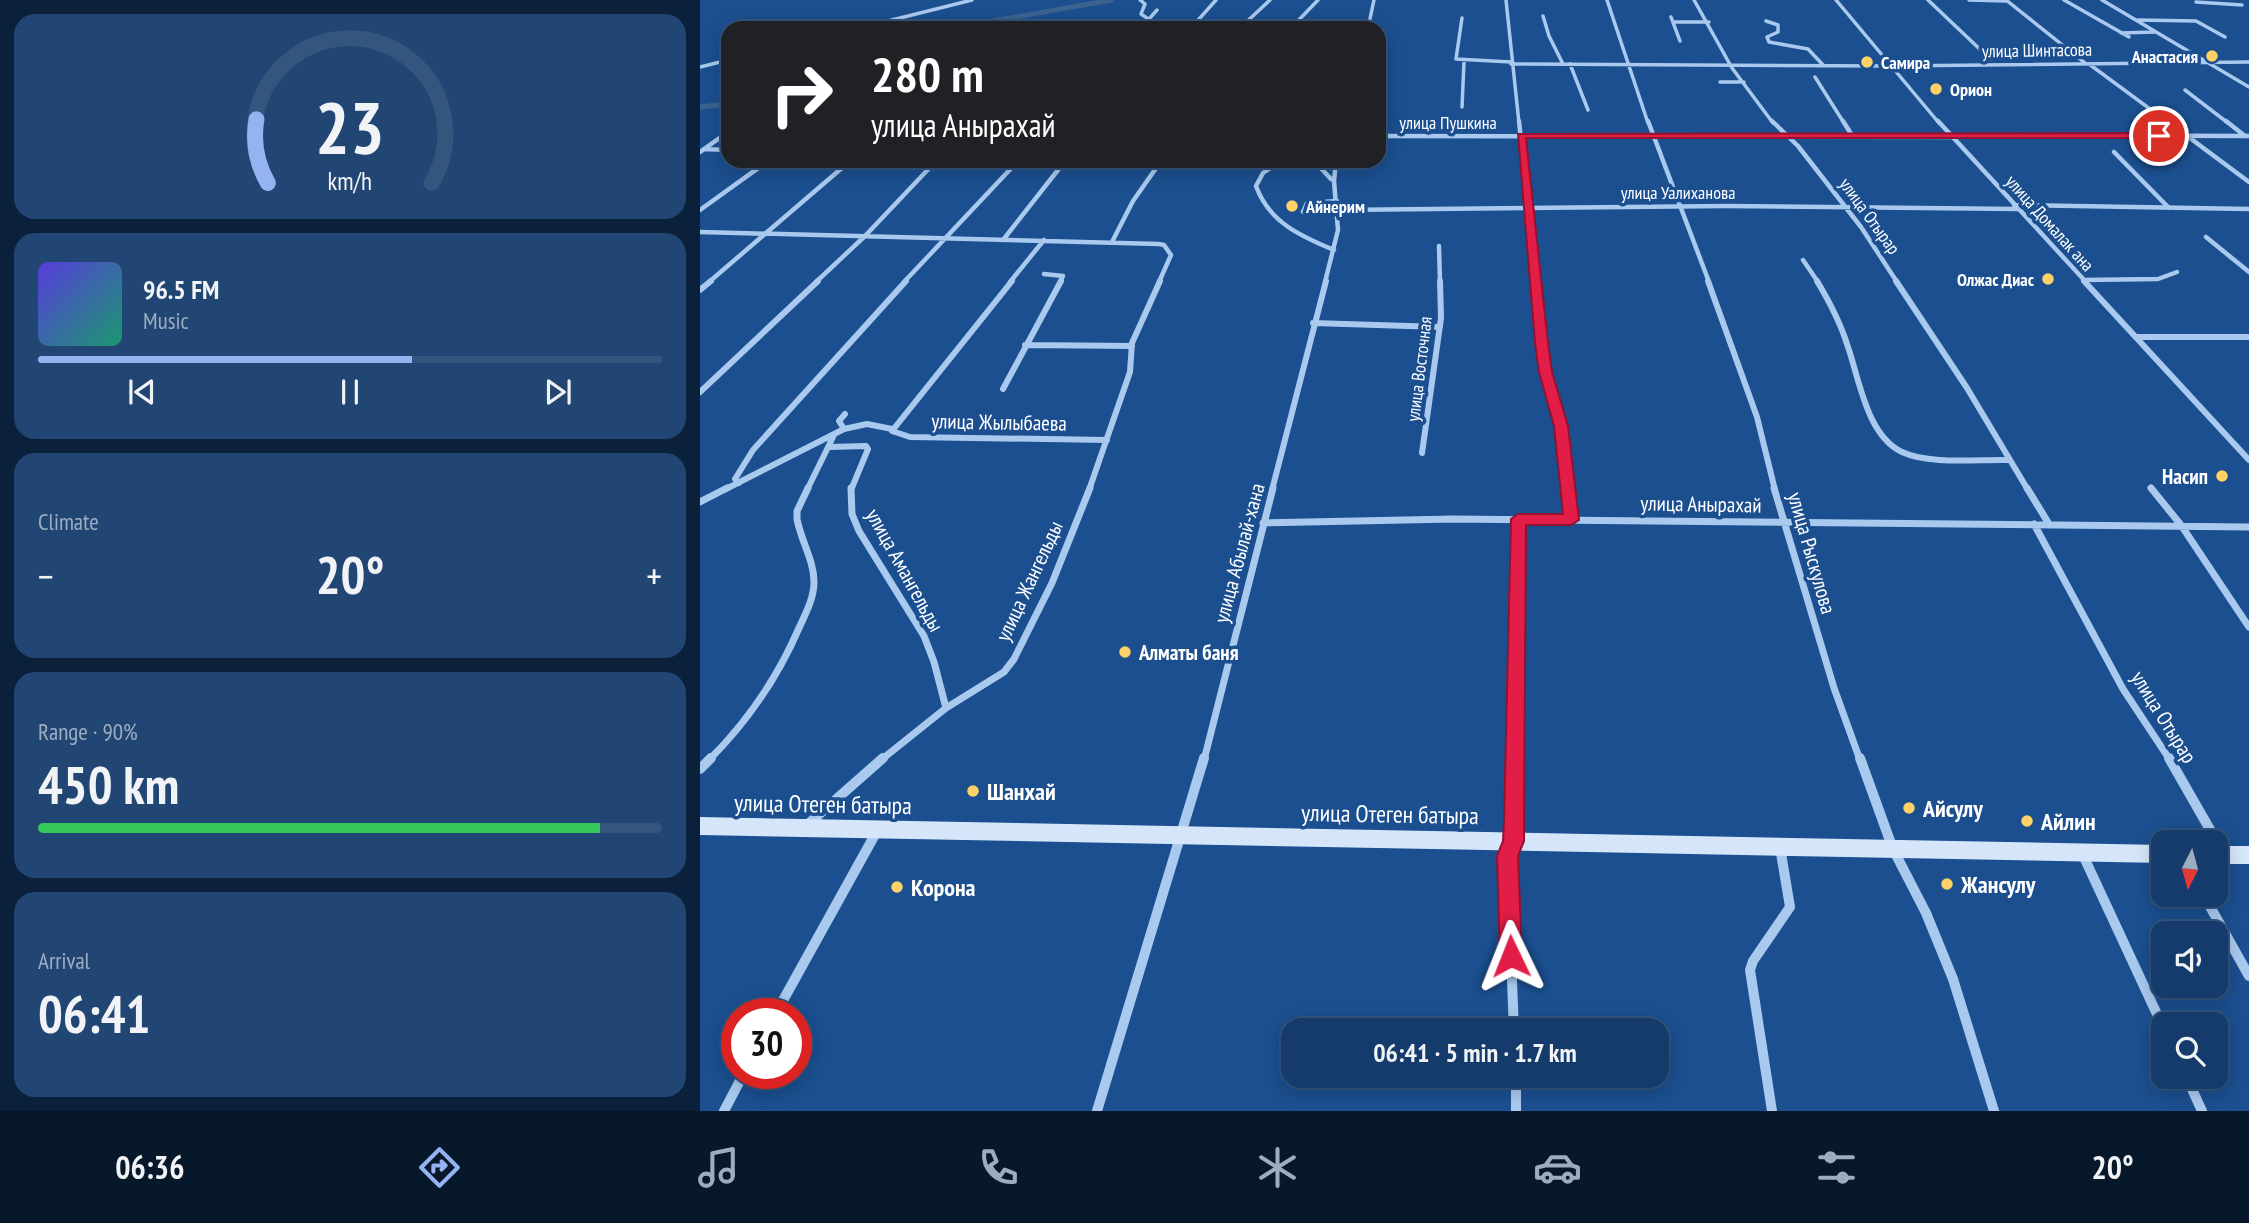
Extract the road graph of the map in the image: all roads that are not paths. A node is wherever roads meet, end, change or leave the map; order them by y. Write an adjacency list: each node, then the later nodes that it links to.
1 (972, 0): 17 (street)
2 (1140, 0): 23 (street)
3 (1216, 0): 27 (street)
4 (1270, 0): 28 (street)
5 (1318, 0): 29 (street)
6 (1374, 0): 30 (street)
7 (1506, 0): 43 (street)
8 (1607, 0): 47 (street, улица Рыскулова)
9 (1694, 0): 32 (street, улица Отырар)
10 (1836, 0): 50 (street, улица Домалак ана)
11 (1928, 0): 38 (street)
12 (1969, 0): 13 (street)
13 (2006, 0): 44 (street)
14 (2064, 0): 34 (street)
15 (2102, 0): 25 (street)
16 (2234, 0): 19 (street)
17 (964, 1): 26 (street)
18 (2196, 2): 19 (street)
19 (2242, 5): 20 (street)
20 (2249, 9)
21 (1157, 10): 23 (street)
22 (1542, 16): 45 (street)
23 (1149, 19)
24 (1462, 19): 41 (street)
25 (2137, 20): 33 (street); 36 (street)
26 (888, 21)
27 (1197, 21)
28 (1248, 21)
29 (1298, 21)
30 (1370, 21)
31 (1766, 21): 49 (street)
32 (1709, 22): 37 (street); 48 (street, улица Отырар)
33 (2157, 32): 34 (street); 39 (street)
34 (2120, 33): 35 (street)
35 (2129, 37)
36 (2225, 37)
37 (1680, 41)
38 (1986, 55)
39 (2208, 61): 42 (street, улица Шинтасова); 44 (street, улица Шинтасова); 55 (street)
40 (721, 62): 51 (street)
41 (1464, 62): 43 (street, улица Шинтасова); 57 (street)
42 (2249, 62)
43 (1511, 63): 45 (street, улица Шинтасова); 61 (street)
44 (2087, 63): 50 (street, улица Шинтасова); 64 (street)
45 (1563, 64): 46 (street, улица Шинтасова)
46 (1570, 64): 47 (street, улица Шинтасова); 58 (street)
47 (1628, 64): 48 (street, улица Шинтасова); 59 (street, улица Рыскулова)
48 (1730, 65): 49 (street, улица Шинтасова); 54 (street, улица Отырар)
49 (1825, 65): 50 (street, улица Шинтасова)
50 (1889, 66): 63 (street, улица Домалак ана)
51 (700, 67)
52 (1815, 77): 67 (street)
53 (1720, 82): 54 (street)
54 (1744, 82): 62 (street, улица Отырар)
55 (2249, 87)
56 (2185, 90): 65 (street, улица Пушкина)
57 (1462, 107)
58 (1588, 110)
59 (1653, 135): 61 (street, улица Пушкина); 62 (street, улица Пушкина); 84 (street, улица Рыскулова)
60 (1386, 136): 61 (street, улица Пушкина)
61 (1521, 136): 83 (street)
62 (1789, 136): 67 (street, улица Пушкина); 85 (street, улица Отырар)
63 (1951, 136): 64 (street, улица Пушкина); 67 (street, улица Пушкина); 86 (street, улица Домалак ана)
64 (2185, 136): 65 (street, улица Пушкина); 81 (street)
65 (2247, 136)
66 (721, 137): 68 (street)
67 (1853, 137)
68 (701, 150): 69 (street)
69 (721, 150)
70 (2114, 152): 87 (street)
71 (758, 168): 89 (street)
72 (842, 168): 92 (street)
73 (929, 168): 93 (street)
74 (1011, 168): 95 (street)
75 (1060, 168): 96 (street)
76 (1156, 168): 98 (street)
77 (1270, 168): 100 (street)
78 (1321, 168): 80 (street)
79 (1334, 168): 80 (street)
80 (1331, 179): 82 (street, улица Абылай-хана)
81 (2249, 182)
82 (1338, 206): 83 (street, улица Уалиханова); 90 (street, улица Уалиханова); 100 (street, улица Абылай-хана)
83 (1530, 207): 84 (street, улица Уалиханова); 130 (street)
84 (1681, 207): 85 (street, улица Уалиханова); 132 (street, улица Рыскулова)
85 (1846, 207): 86 (street, улица Уалиханова); 124 (street, улица Отырар)
86 (2016, 207): 87 (street, улица Уалиханова); 105 (street, улица Домалак ана)
87 (2169, 208): 88 (street, улица Уалиханова)
88 (2249, 209)
89 (700, 210)
90 (1303, 212)
91 (700, 232): 92 (street)
92 (766, 233): 93 (street); 106 (street)
93 (865, 236): 95 (street); 114 (street)
94 (2206, 237): 103 (street)
95 (944, 239): 96 (street); 126 (street)
96 (1003, 240): 97 (street)
97 (1044, 240): 98 (street); 116 (street)
98 (1113, 240): 112 (street, улица Жангельды)
99 (1438, 246): 108 (street, улица Восточная)
100 (1334, 250): 107 (street, улица Абылай-хана)
101 (1803, 260): 124 (street)
102 (2176, 272): 105 (street)
103 (2249, 272)
104 (1044, 274): 111 (street)
105 (2083, 281): 109 (street, улица Домалак ана)
106 (700, 290)
107 (1313, 323): 108 (street); 131 (street, улица Абылай-хана)
108 (1440, 327): 123 (street, улица Восточная)
109 (2137, 337): 110 (street); 125 (street, улица Домалак ана)
110 (2249, 337)
111 (1025, 345): 112 (street); 113 (street)
112 (1132, 346): 121 (street, улица Жангельды)
113 (1003, 389)
114 (700, 392)
115 (845, 414): 118 (street)
116 (898, 423): 117 (street); 119 (street)
117 (884, 426): 118 (street); 119 (street, улица Жылыбаева)
118 (844, 429): 120 (street)
119 (892, 430): 121 (street, улица Жылыбаева)
120 (834, 435): 122 (street); 126 (street)
121 (1107, 440): 138 (street, улица Жангельды)
122 (829, 447): 138 (street, улица Амангельды); 139 (street)
123 (1422, 453)
124 (2009, 460): 134 (street, улица Отырар)
125 (2249, 460)
126 (739, 483): 128 (street)
127 (2151, 488): 135 (street)
128 (700, 502)
129 (1518, 519): 130 (street, улица Анырахай); 131 (street, улица Анырахай); 145 (street)
130 (1571, 520): 132 (street, улица Анырахай)
131 (1264, 523): 144 (street, улица Абылай-хана)
132 (1783, 523): 133 (street, улица Анырахай); 147 (street, улица Рыскулова)
133 (2034, 524): 134 (street, улица Анырахай); 143 (street, улица Отырар)
134 (2049, 524): 135 (street, улица Анырахай)
135 (2181, 526): 136 (street, улица Анырахай); 137 (street)
136 (2249, 527)
137 (2249, 627)
138 (946, 708): 141 (street, улица Жангельды)
139 (700, 769)
140 (700, 826): 141 (main road, улица Отеген батыра)
141 (807, 826): 142 (main road, улица Отеген батыра)
142 (877, 830): 144 (main road, улица Отеген батыра); 154 (street)
143 (2207, 830)
144 (1180, 835): 145 (main road, улица Отеген батыра); 161 (street, улица Абылай-хана)
145 (1514, 841): 146 (main road, улица Отеген батыра); 156 (street)
146 (1780, 846): 147 (main road, улица Отеген батыра); 163 (street)
147 (1893, 849): 148 (main road, улица Отеген батыра); 164 (street, улица Рыскулова)
148 (2082, 852): 149 (main road, улица Отеген батыра); 155 (street)
149 (2151, 854)
150 (2228, 855): 151 (main road)
151 (2249, 855)
152 (2210, 907): 153 (street)
153 (2249, 976)
154 (784, 998)
155 (2156, 1012)
156 (1513, 1018)
157 (1516, 1088): 162 (street)
158 (736, 1089): 160 (street)
159 (2192, 1089): 165 (street)
160 (724, 1111)
161 (1097, 1111)
162 (1516, 1111)
163 (1772, 1111)
164 (1994, 1111)
165 (2202, 1111)

